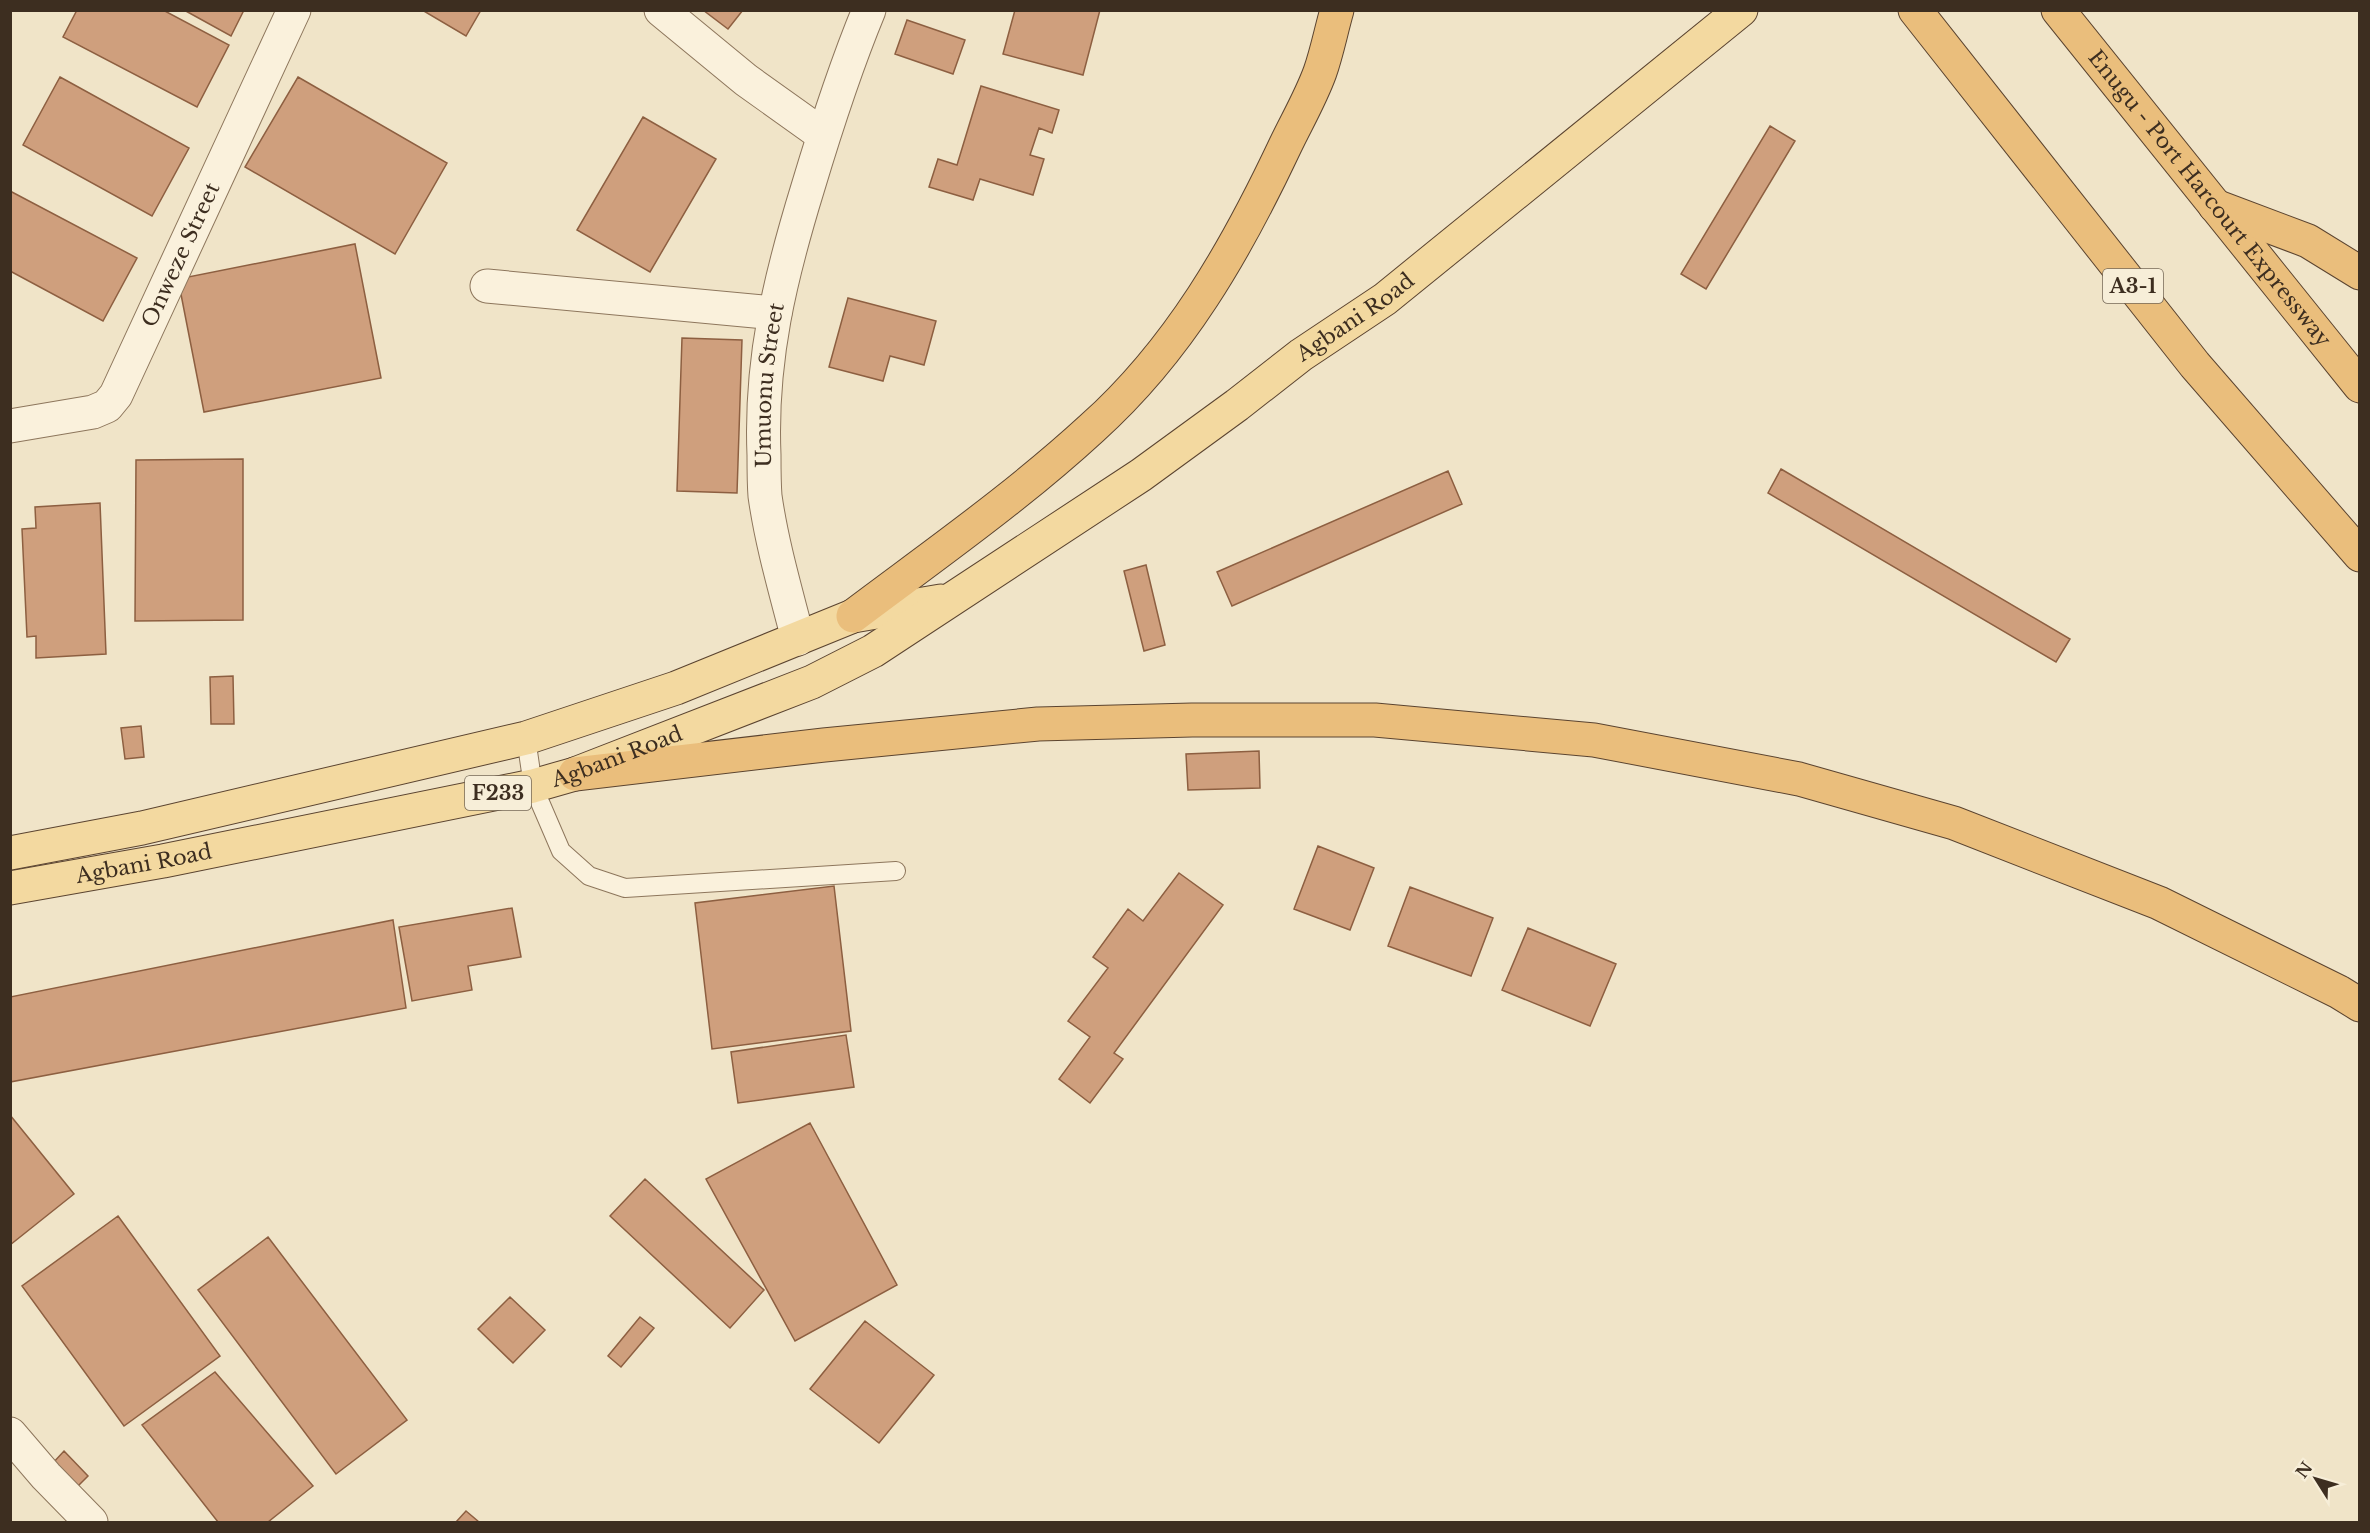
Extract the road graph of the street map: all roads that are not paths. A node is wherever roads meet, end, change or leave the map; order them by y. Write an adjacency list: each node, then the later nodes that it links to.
1 (294, 10): 14 (street, Onweze Street)
2 (661, 10): 8 (street)
3 (869, 10): 8 (street, Umuonu Street)
4 (1337, 10): 17 (highway)
5 (1740, 10): 16 (main road, Agbani Road)
6 (1915, 10): 15 (highway, A3-1)
7 (2058, 10): 9 (highway, Enugu - Port Harcourt Expressway)
8 (823, 135): 12 (street, Umuonu Street)
9 (2213, 205): 10 (highway); 13 (highway, Enugu - Port Harcourt Expressway)
10 (2360, 273)
11 (487, 286): 12 (street)
12 (775, 313): 18 (street, Umuonu Street)
13 (2360, 386)
14 (10, 426)
15 (2360, 555)
16 (952, 599): 17 (main road, Agbani Road / F233); 20 (main road, Agbani Road / F233)
17 (853, 616): 18 (main road, Agbani Road / F233)
18 (798, 639): 19 (main road, Agbani Road / F233)
19 (526, 738): 21 (lane); 22 (main road, Agbani Road / F233)
20 (575, 774): 21 (main road, Agbani Road / F233); 25 (highway)
21 (533, 786): 23 (lane); 24 (main road, Agbani Road / F233)
22 (10, 853)
23 (896, 871)
24 (10, 888)
25 (2360, 1005)
26 (10, 1434): 27 (street)
27 (91, 1522)

